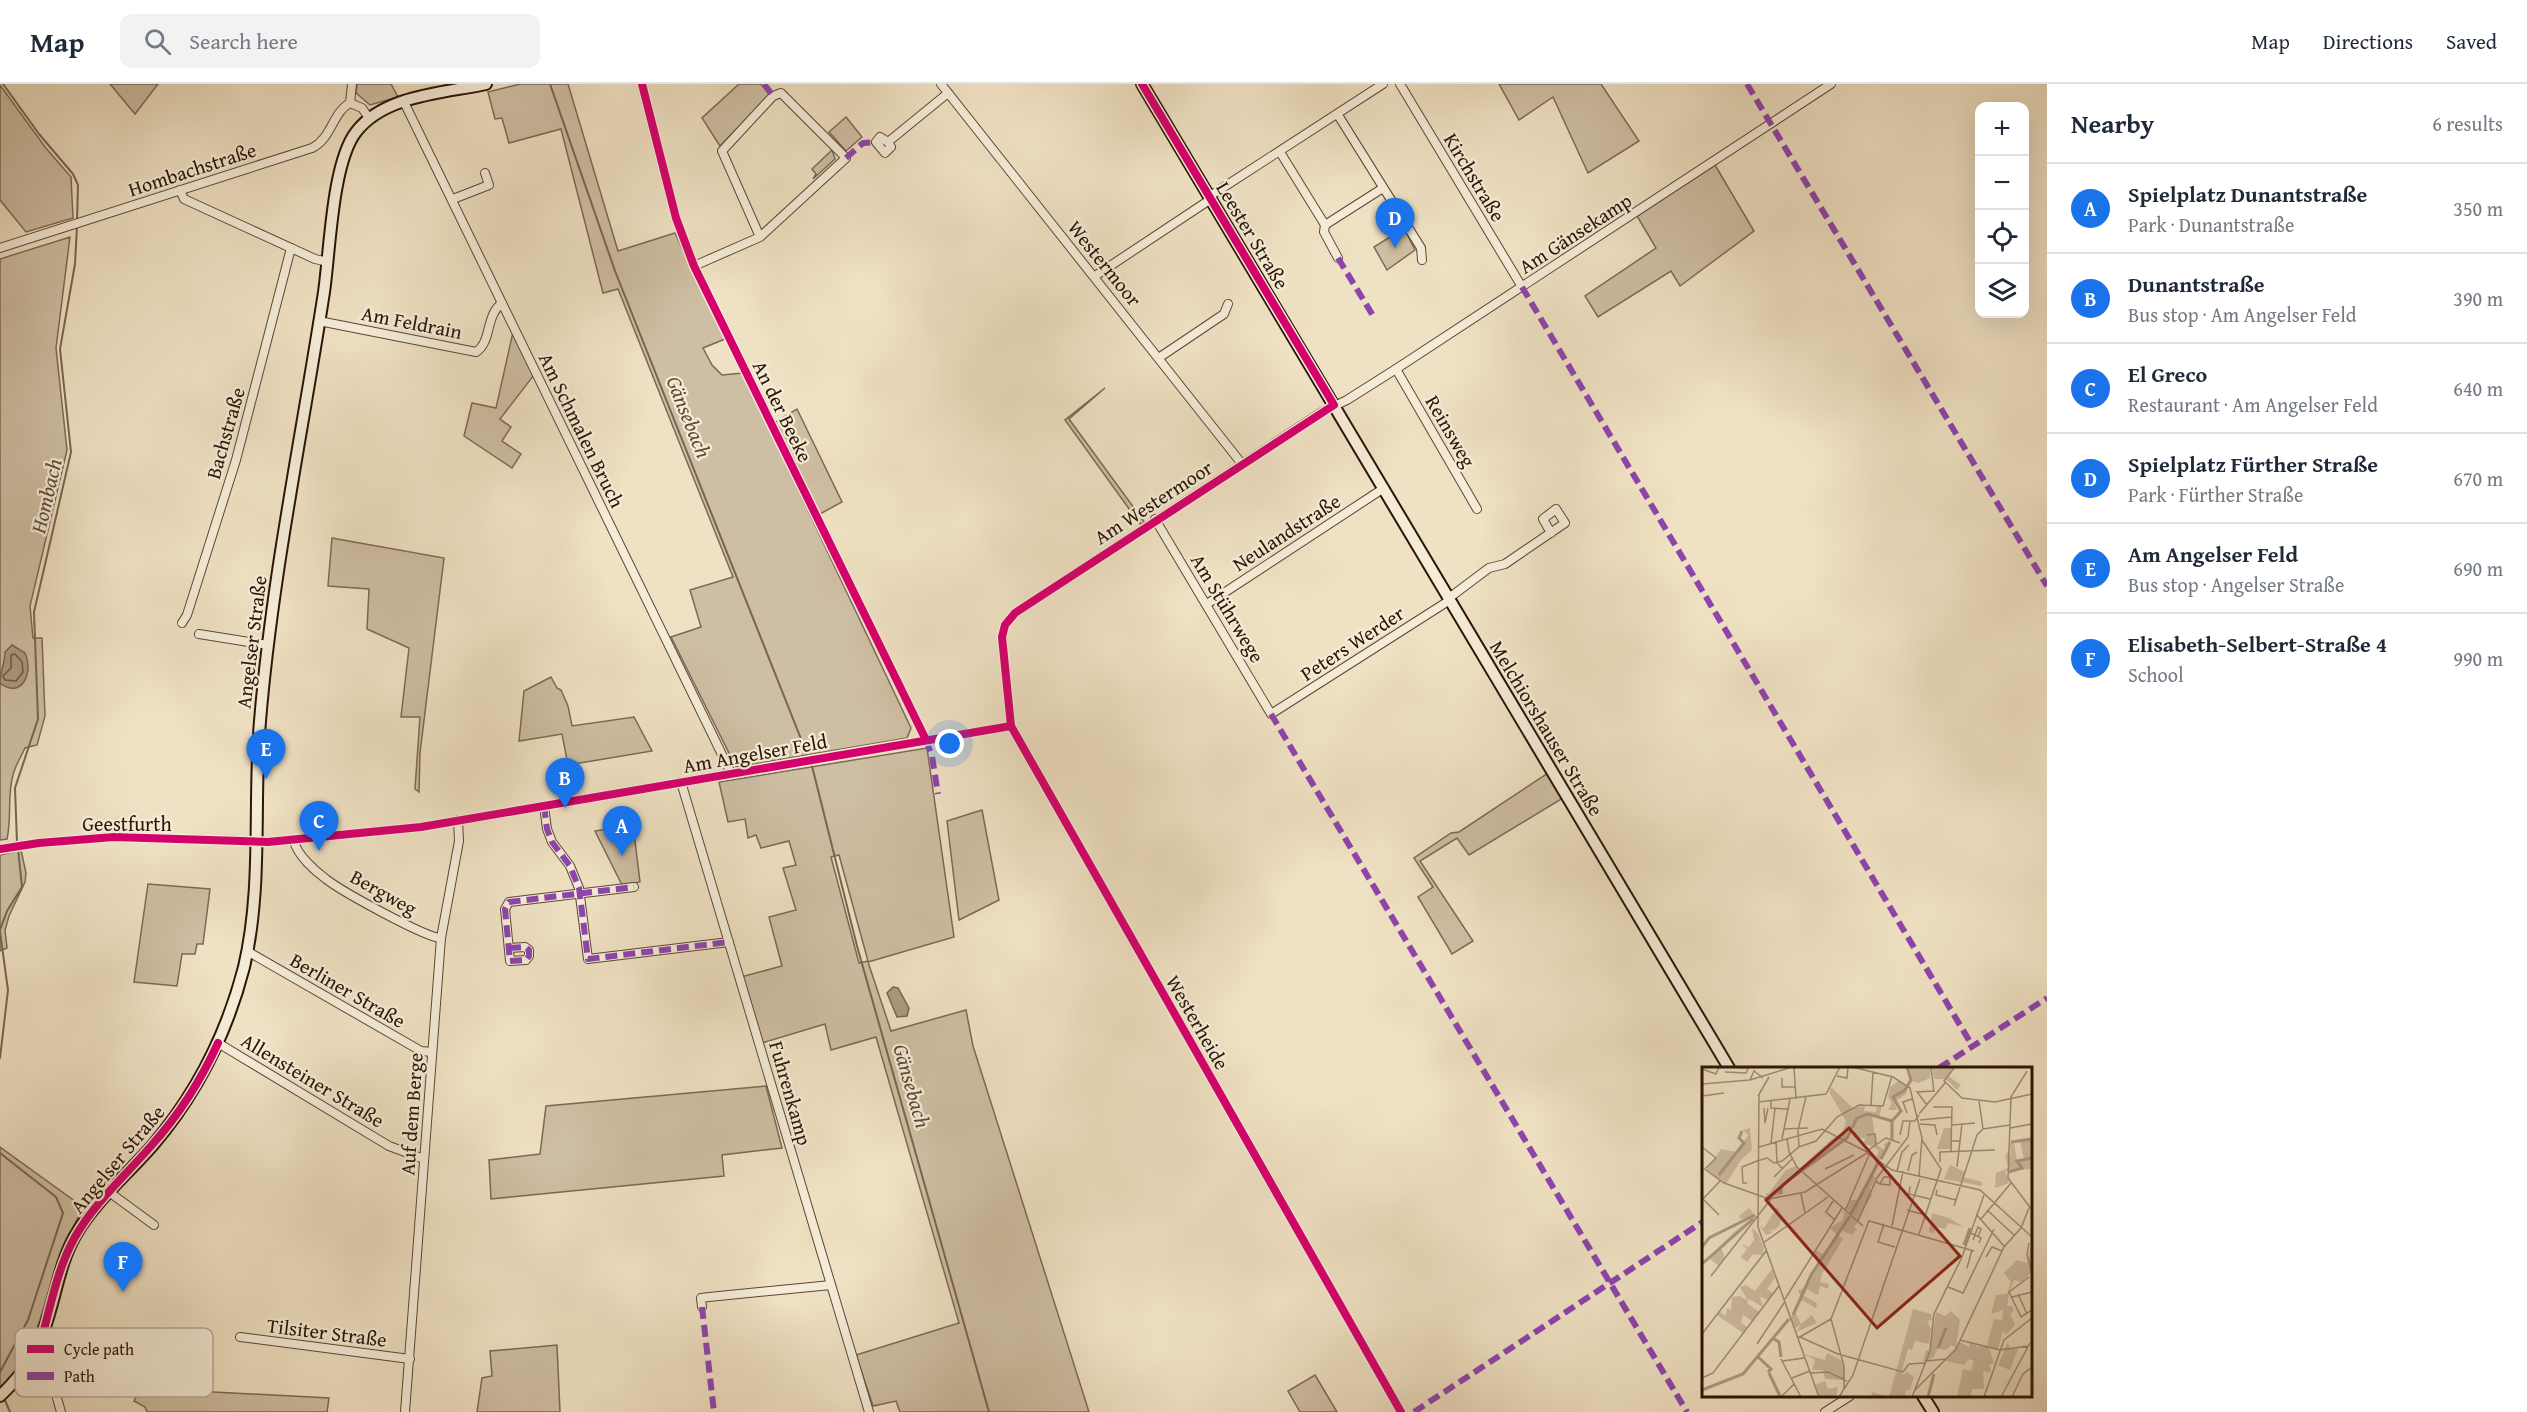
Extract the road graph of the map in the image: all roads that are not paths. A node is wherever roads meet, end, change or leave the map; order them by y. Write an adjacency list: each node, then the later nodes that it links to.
1 (352, 84): 11 (street)
2 (486, 84): 10 (main road)
3 (642, 84): 28 (street, An der Beeke)
4 (941, 84): 9 (street, Westermoor)
5 (1142, 84): 19 (main road, Leester Straße)
6 (1383, 84): 12 (street)
7 (1400, 84): 30 (street, Kirchstraße)
8 (1831, 84): 30 (street, Am Gänsekamp)
9 (948, 93): 14 (street); 29 (street, Westermoor)
10 (404, 102): 13 (main road); 20 (street, Am Schmalen Bruch)
11 (350, 103): 13 (street); 18 (street, Hombachstraße)
12 (1338, 115): 15 (street); 17 (street)
13 (369, 118): 27 (main road, Angelser Straße)
14 (888, 142)
15 (1280, 152): 19 (street); 21 (street)
16 (485, 173): 20 (street)
17 (1383, 188): 21 (street); 26 (street)
18 (180, 190): 23 (street, Hombachstraße); 24 (street)
19 (1210, 198): 29 (street); 36 (main road, Leester Straße)
20 (453, 199): 31 (street, Am Schmalen Bruch)
21 (1325, 225): 25 (street)
22 (760, 237): 22 (street); 28 (street)
23 (0, 248)
24 (291, 248): 27 (street); 44 (street, Bachstraße)
25 (1338, 258)
26 (1422, 260)
27 (328, 262): 33 (main road, Angelser Straße)
28 (694, 266): 50 (street, An der Beeke)
29 (1095, 276): 34 (street, Westermoor)
30 (1522, 287): 35 (street, Am Gänsekamp)
31 (502, 303): 33 (street, Am Feldrain); 51 (street, Am Schmalen Bruch)
32 (1228, 304): 34 (street)
33 (319, 321): 47 (main road, Angelser Straße)
34 (1160, 357): 37 (street, Westermoor)
35 (1396, 369): 36 (street, Am Gänsekamp); 39 (street, Reinsweg)
36 (1334, 405): 37 (street, Am Westermoor); 38 (main road, Melchiorshauser Straße)
37 (1242, 464): 40 (street, Am Westermoor)
38 (1384, 489): 42 (main road, Melchiorshauser Straße); 43 (street, Neulandstraße)
39 (1477, 509)
40 (1155, 519): 43 (street, Am Stührwege); 46 (street, Am Westermoor)
41 (1551, 533): 42 (street, Peters Werder)
42 (1449, 598): 48 (street, Peters Werder); 66 (main road, Melchiorshauser Straße)
43 (1207, 604): 48 (street, Am Stührwege)
44 (182, 623)
45 (200, 634): 47 (street)
46 (1002, 637): 49 (street, Westerheide)
47 (268, 645): 56 (main road, Angelser Straße)
48 (1271, 714)
49 (1011, 726): 50 (street, Am Angelser Feld); 83 (street, Westerheide)
50 (926, 740): 51 (street, Am Angelser Feld)
51 (731, 773): 52 (street, Am Angelser Feld)
52 (681, 782): 53 (street, Am Angelser Feld); 61 (street, Fuhrenkamp)
53 (544, 806): 54 (street, Am Angelser Feld); 59 (street)
54 (458, 820): 55 (street, Am Angelser Feld); 60 (street, Auf dem Berge)
55 (294, 841): 56 (street, Am Angelser Feld); 60 (street, Bergweg)
56 (255, 842): 57 (street, Geestfurth); 63 (main road, Angelser Straße)
57 (0, 849)
58 (634, 887): 59 (street)
59 (580, 894): 61 (street); 62 (street)
60 (441, 938): 65 (street, Auf dem Berge)
61 (729, 942): 70 (street, Fuhrenkamp)
62 (509, 948)
63 (247, 951): 64 (main road, Angelser Straße); 65 (street, Berliner Straße)
64 (218, 1043): 67 (street, Allensteiner Straße); 68 (main road, Angelser Straße)
65 (432, 1052): 67 (street, Auf dem Berge)
66 (1728, 1067)
67 (424, 1159): 74 (street, Auf dem Berge)
68 (109, 1192): 69 (street); 72 (main road, Angelser Straße)
69 (153, 1225)
70 (831, 1285): 71 (street); 82 (street, Fuhrenkamp)
71 (702, 1307)
72 (45, 1328)
73 (240, 1337): 74 (street, Tilsiter Straße)
74 (410, 1359): 81 (street, Auf dem Berge)
75 (15, 1378): 76 (main road, Angelser Straße)
76 (2, 1395)
77 (57, 1397): 80 (street)
78 (1847, 1397): 84 (street)
79 (1924, 1397): 85 (main road)
80 (61, 1412)
81 (405, 1412)
82 (869, 1412)
83 (1401, 1412)
84 (1825, 1412)
85 (1933, 1412)

